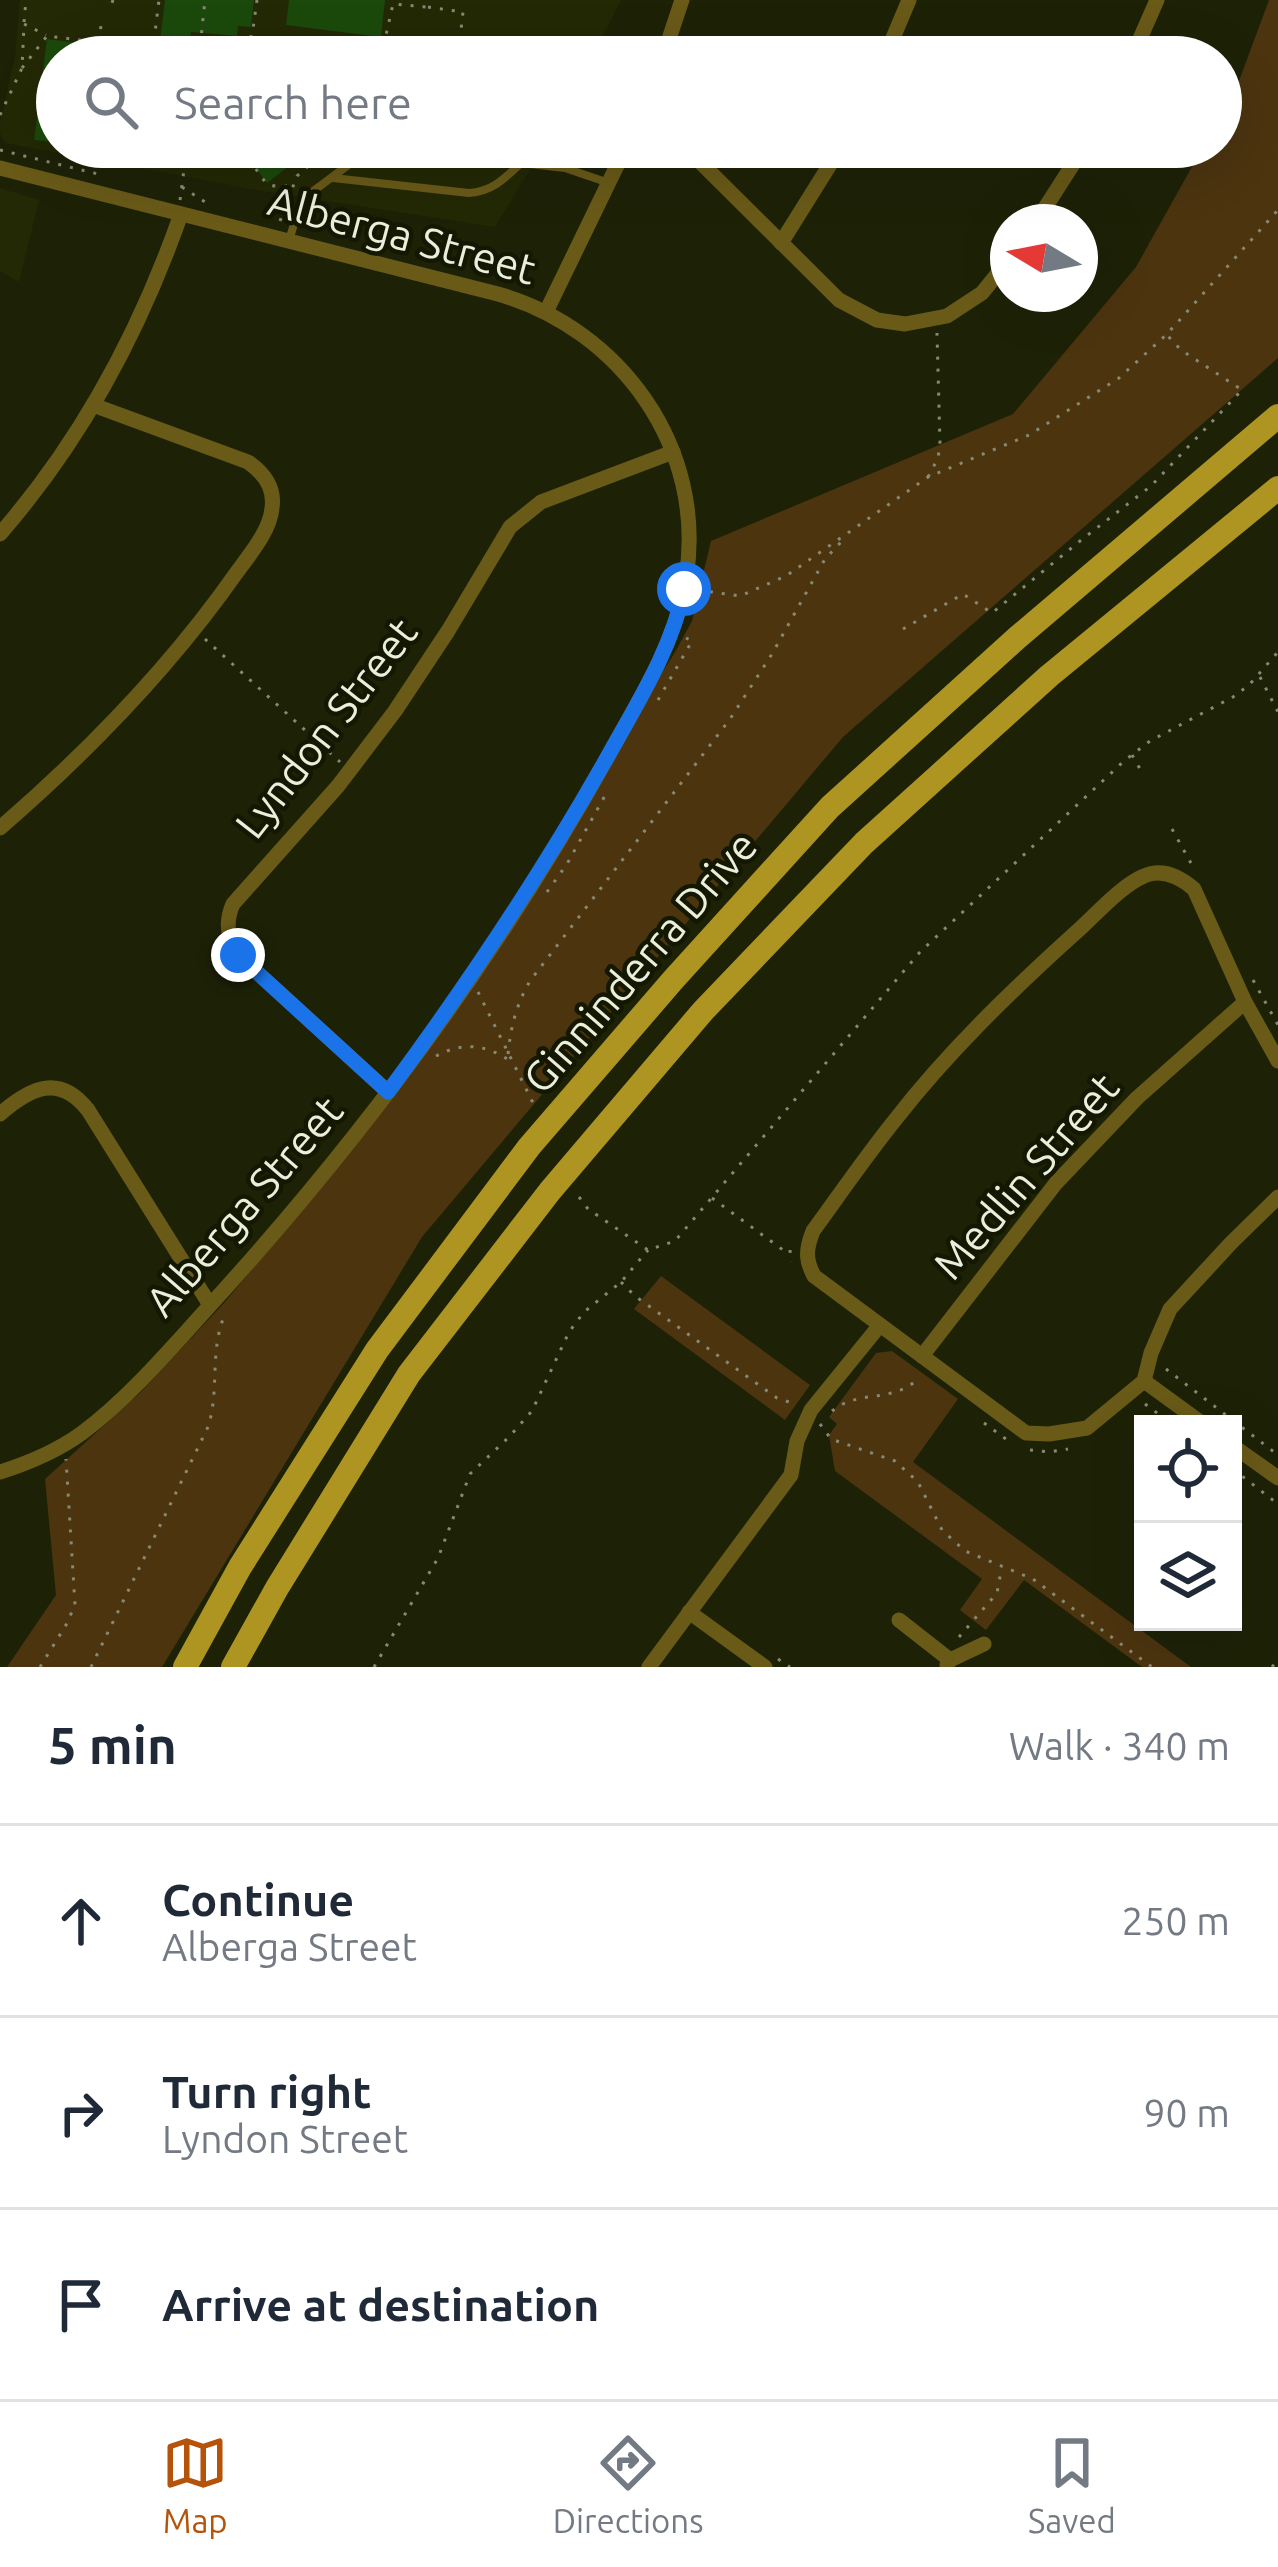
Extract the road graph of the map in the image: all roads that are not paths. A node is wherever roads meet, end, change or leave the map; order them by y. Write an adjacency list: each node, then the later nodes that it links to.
1 (682, 0): 4 (street)
2 (909, 0): 5 (street)
3 (1157, 0): 6 (street)
4 (670, 36)
5 (894, 36)
6 (1141, 36)
7 (0, 168): 18 (street, Alberga Street)
8 (344, 168): 15 (lane)
9 (515, 168): 15 (lane)
10 (565, 168): 16 (lane)
11 (616, 168): 16 (street)
12 (706, 168): 20 (street)
13 (828, 168): 20 (street)
14 (1071, 168): 17 (street)
15 (331, 178): 19 (lane)
16 (609, 183): 22 (street)
17 (1048, 204)
18 (180, 208): 19 (street, Alberga Street); 23 (street)
19 (291, 233): 22 (street, Alberga Street)
20 (782, 243): 21 (street)
21 (990, 282)
22 (546, 312): 25 (street, Alberga Street)
23 (93, 405): 27 (street); 28 (street)
24 (1278, 416): 46 (main road, Ginninderra Drive)
25 (674, 452): 31 (street, Alberga Street); 31 (street, Lyndon Street)
26 (1278, 488): 47 (main road, Ginninderra Drive)
27 (0, 534)
28 (0, 828)
29 (1245, 1002): 30 (street); 35 (street); 36 (street, Medlin Street)
30 (1278, 1061)
31 (388, 1092): 34 (street, Alberga Street)
32 (0, 1114): 34 (street)
33 (1278, 1197): 37 (street)
34 (210, 1305): 40 (street, Alberga Street)
35 (880, 1325): 36 (street); 42 (street)
36 (922, 1356): 37 (street)
37 (1144, 1381): 38 (street)
38 (1191, 1415)
39 (1242, 1452): 41 (street)
40 (0, 1472)
41 (1278, 1478)
42 (689, 1612): 48 (street); 49 (street)
43 (899, 1620): 45 (street)
44 (984, 1644): 45 (street)
45 (950, 1657)
46 (185, 1667)
47 (233, 1667)
48 (649, 1667)
49 (765, 1667)

